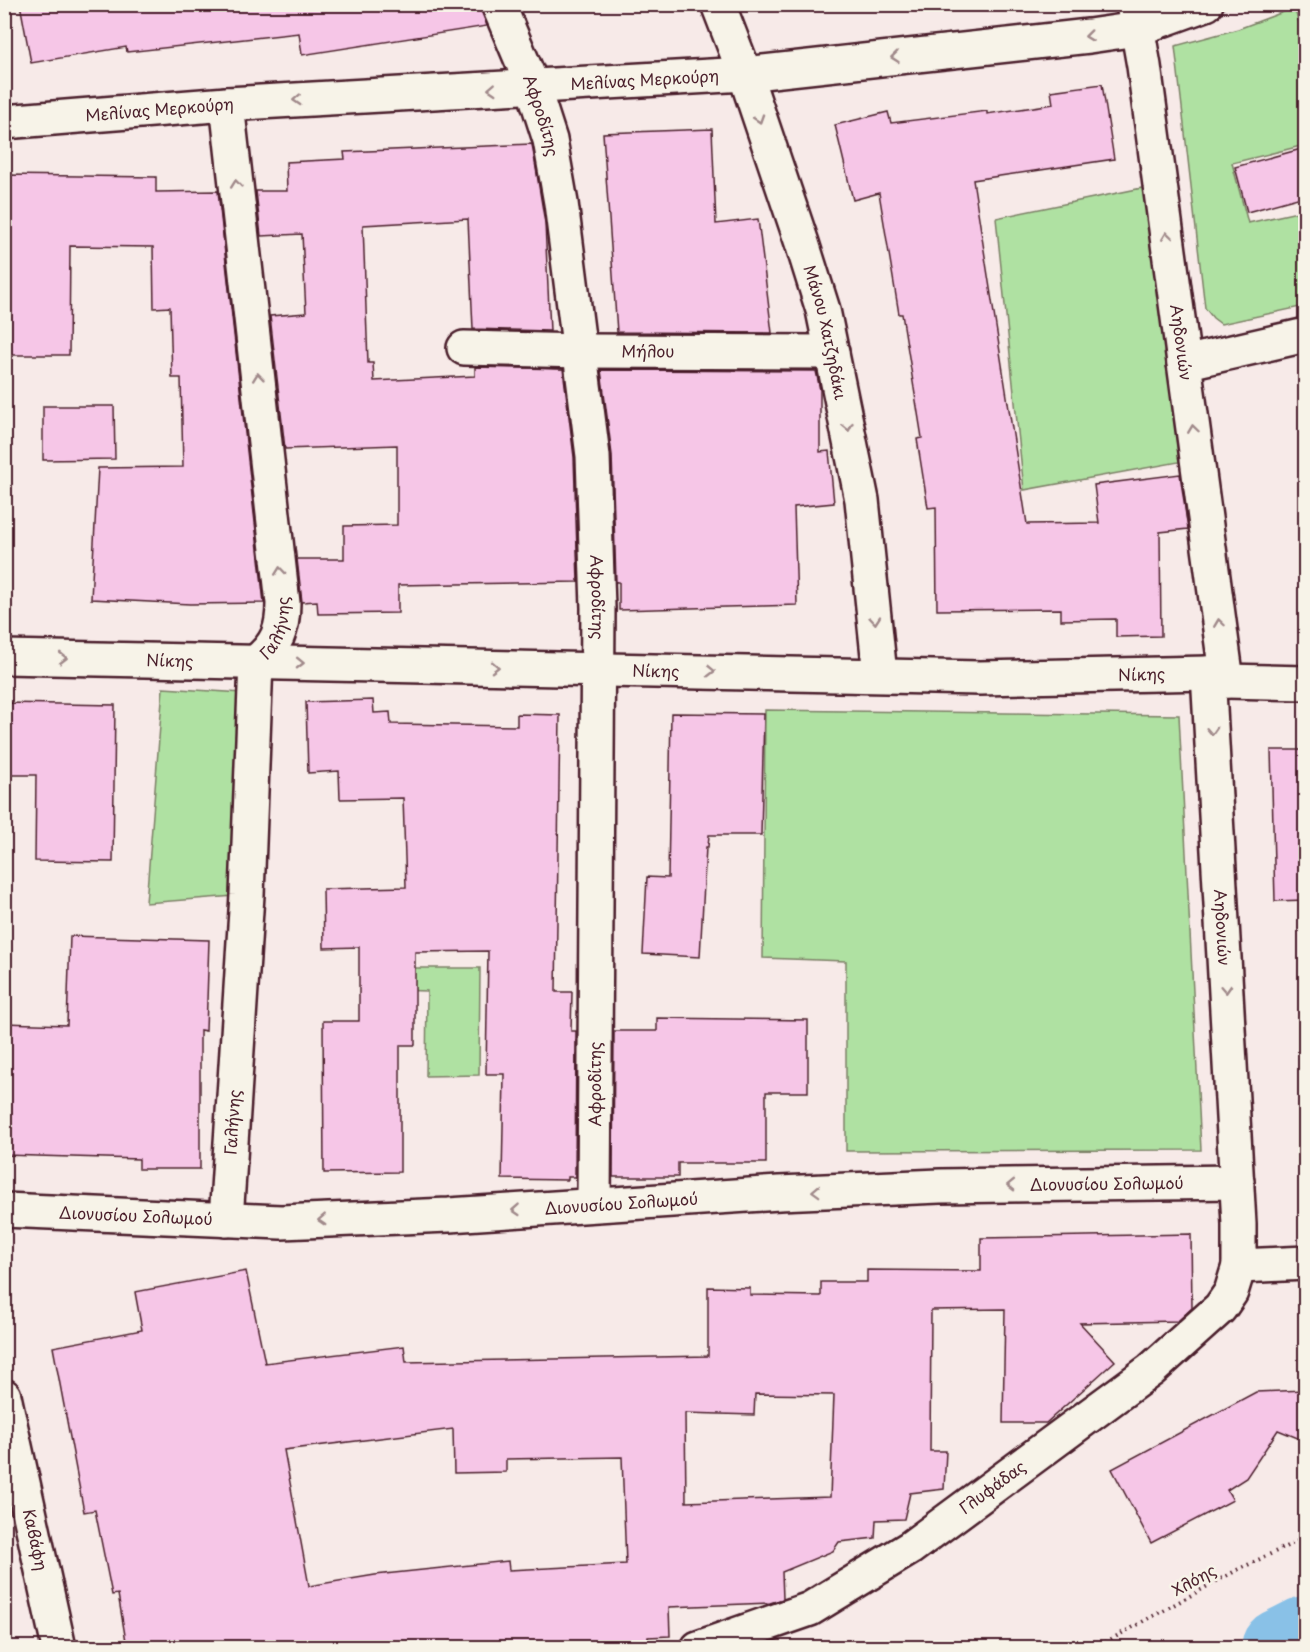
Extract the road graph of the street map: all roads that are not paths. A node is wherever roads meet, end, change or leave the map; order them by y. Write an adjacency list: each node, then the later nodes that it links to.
1 (498, 4): 6 (street, Αφροδίτης)
2 (718, 4): 5 (street, Μάνου Χατζηδάκι)
3 (1206, 4): 4 (street, Μελίνας Μερκούρη)
4 (1135, 16): 5 (street, Μελίνας Μερκούρη, one-way to 5); 13 (street, Αηδονιών, one-way to 4)
5 (745, 74): 6 (street, Μελίνας Μερκούρη); 12 (street, Μάνου Χατζηδάκι, one-way to 12)
6 (533, 87): 7 (street, Μελίνας Μερκούρη, one-way to 7); 11 (street, Αφροδίτης)
7 (227, 104): 8 (street, Μελίνας Μερκούρη); 15 (street, Γαλήνης, one-way to 7)
8 (4, 122)
9 (1305, 335): 13 (street)
10 (464, 348): 11 (street, Μήλου)
11 (580, 351): 12 (street, Μήλου); 16 (street, Αφροδίτης)
12 (832, 352): 17 (street, Μάνου Χατζηδάκι, one-way to 17)
13 (1184, 363): 18 (street, Αηδονιών, one-way to 13)
14 (4, 657): 15 (street, Νίκης, one-way to 15)
15 (256, 662): 16 (street, Νίκης, one-way to 16); 23 (street, Γαλήνης)
16 (597, 668): 17 (street, Νίκης, one-way to 17); 21 (street, Αφροδίτης)
17 (880, 675): 18 (street, Νίκης)
18 (1218, 677): 19 (street, Νίκης); 20 (street, Αηδονιών, one-way to 20)
19 (1305, 683)
20 (1237, 1182): 21 (street, Διονυσίου Σολωμού, one-way to 21); 25 (street, Αηδονιών)
21 (594, 1204): 23 (street, Διονυσίου Σολωμού, one-way to 23)
22 (4, 1210): 23 (street, Διονυσίου Σολωμού)
23 (226, 1220)
24 (1305, 1263): 25 (street)
25 (1239, 1266): 28 (street, Γλυφάδας)
26 (4, 1396): 27 (street, Καβάφη)
27 (58, 1647)
28 (698, 1647)

